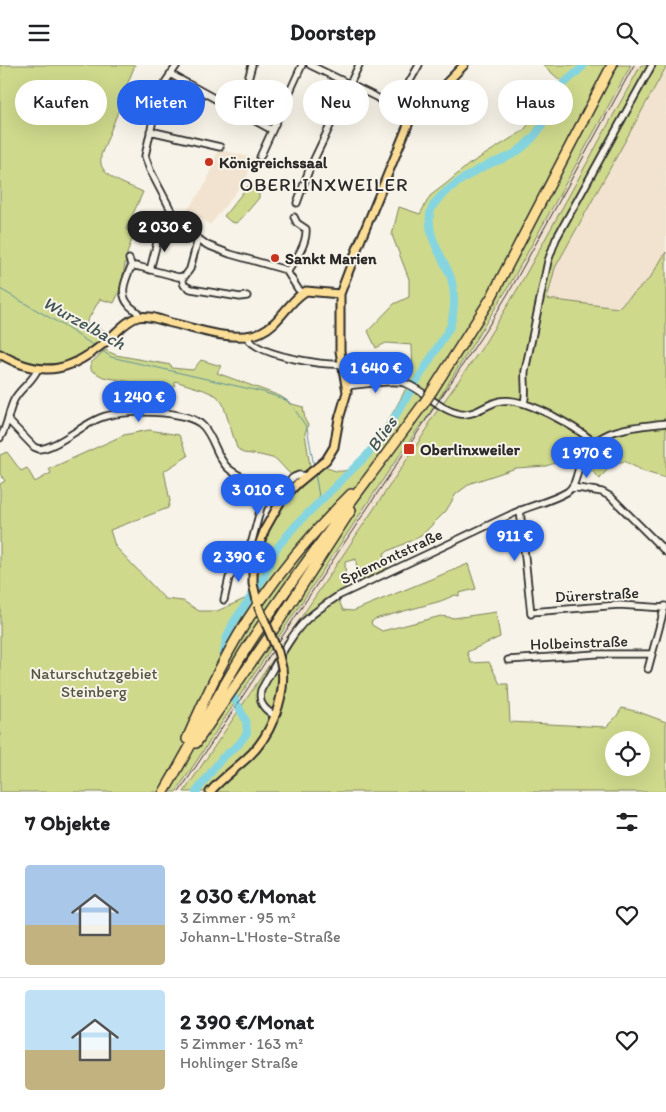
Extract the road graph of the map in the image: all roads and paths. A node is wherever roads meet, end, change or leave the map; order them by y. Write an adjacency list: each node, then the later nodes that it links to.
1 (177, 65): 10 (street)
2 (252, 65): 11 (street)
3 (302, 65): 20 (street)
4 (310, 65): 12 (street)
5 (359, 65): 13 (street)
6 (419, 65): 14 (street)
7 (464, 65): 15 (main road)
8 (612, 65): 47 (highway, bridge)
9 (652, 65): 42 (street)
10 (170, 74): 16 (street); 21 (street)
11 (248, 80)
12 (342, 80)
13 (350, 80)
14 (410, 80)
15 (449, 80)
16 (215, 99)
17 (262, 125): 20 (street)
18 (329, 125): 24 (street)
19 (408, 125): 34 (main road)
20 (272, 130): 23 (street)
21 (150, 131): 22 (street); 27 (street)
22 (220, 147)
23 (260, 157)
24 (297, 203)
25 (294, 217): 31 (street)
26 (160, 231): 30 (street)
27 (198, 239): 31 (street); 32 (street)
28 (129, 259): 29 (street)
29 (130, 270): 30 (street); 36 (street)
30 (150, 270): 32 (street)
31 (288, 271): 33 (street)
32 (182, 278): 35 (street)
33 (302, 293): 34 (main road); 37 (main road)
34 (340, 294): 39 (main road)
35 (247, 296)
36 (140, 317): 37 (main road); 40 (main road)
37 (246, 337): 39 (street)
38 (0, 353): 40 (main road)
39 (342, 364): 41 (main road)
40 (38, 368): 43 (street)
41 (347, 386): 42 (street); 48 (main road)
42 (524, 403): 46 (street)
43 (8, 420): 45 (street); 50 (street)
44 (666, 423): 46 (street)
45 (0, 438)
46 (595, 443): 49 (street)
47 (381, 463): 56 (highway); 58 (highway); 63 (highway)
48 (308, 475): 50 (street); 54 (main road)
49 (572, 487): 51 (street, Spiemontstraße); 52 (street)
50 (272, 494): 53 (street)
51 (520, 511): 57 (street, Dürerstraße); 62 (street, Spiemontstraße)
52 (666, 552)
53 (242, 561): 54 (street); 55 (street)
54 (253, 568): 56 (main road)
55 (224, 600)
56 (258, 605): 58 (main road, bridge); 64 (highway)
57 (665, 606): 59 (street)
58 (270, 635): 62 (main road, bridge); 63 (highway)
59 (651, 654): 60 (street, Holbeinstraße); 61 (street)
60 (508, 660)
61 (648, 669)
62 (275, 716): 65 (main road)
63 (173, 777): 64 (highway)
64 (164, 792)
65 (210, 792)

